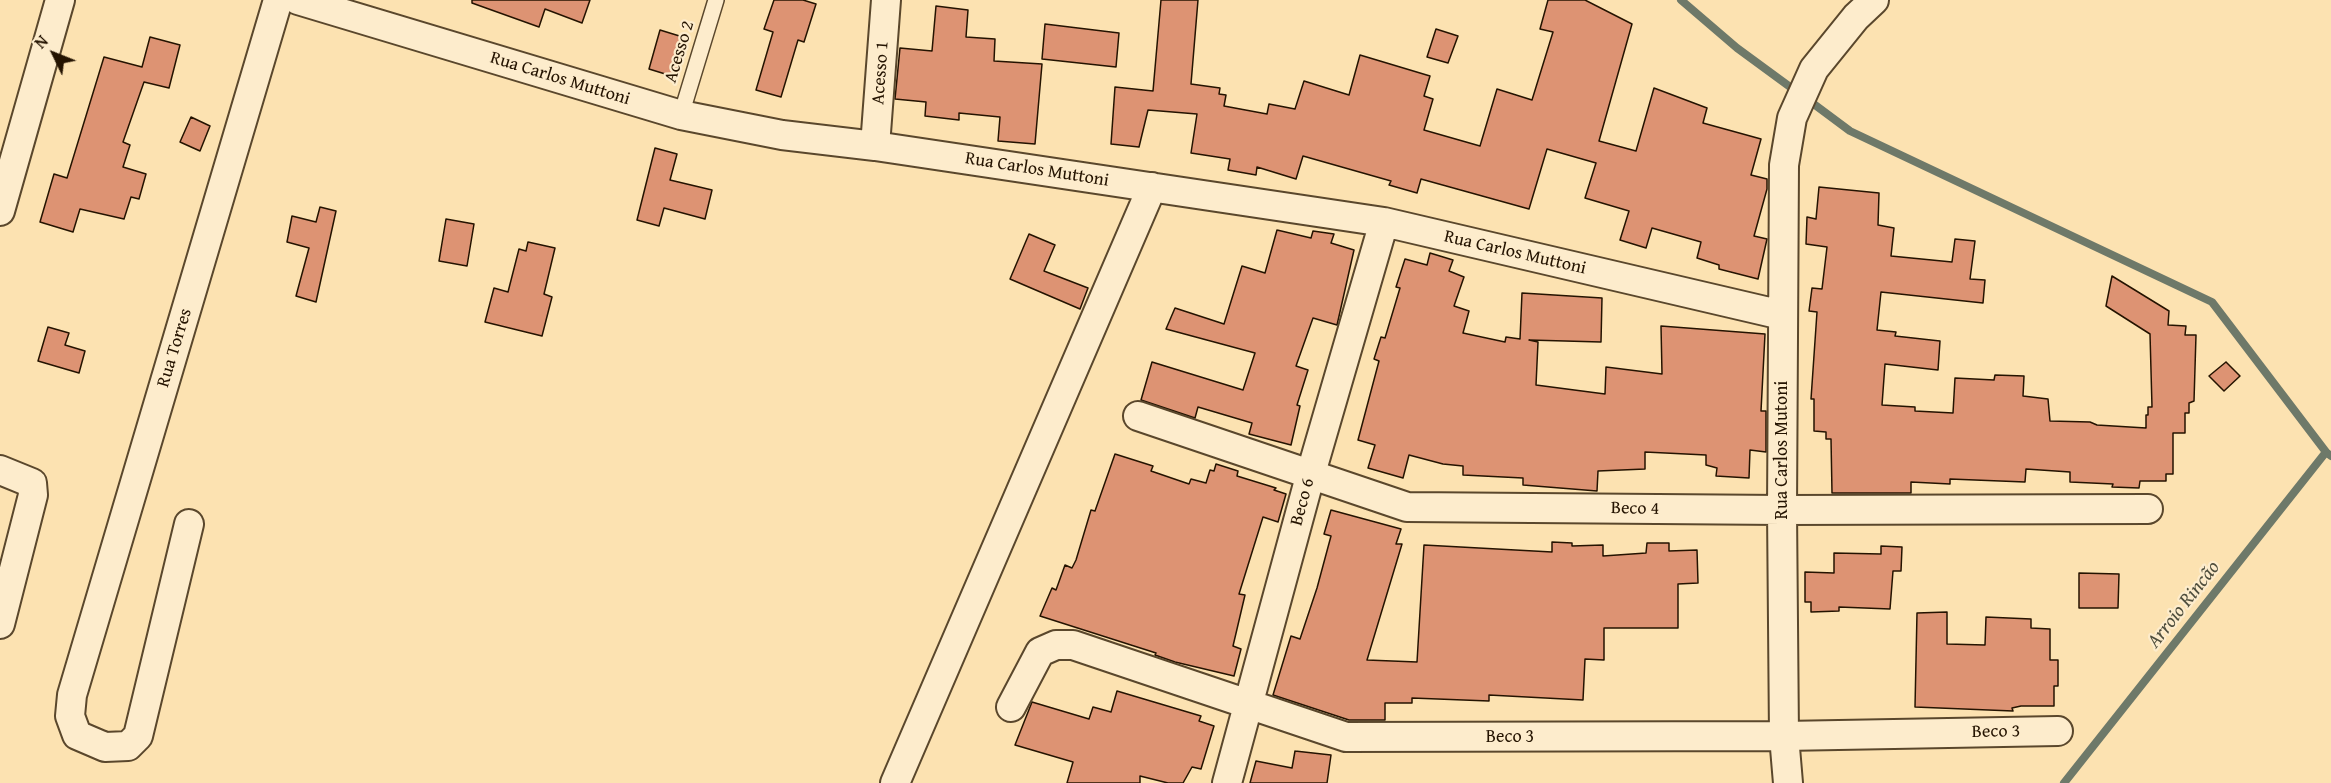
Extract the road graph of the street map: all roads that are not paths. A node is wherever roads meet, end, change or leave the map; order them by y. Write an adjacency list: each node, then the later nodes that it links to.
1 (60, 0): 10 (street)
2 (278, 0): 18 (street, Rua Torres)
3 (298, 0): 7 (street, Rua Carlos Muttoni)
4 (716, 0): 7 (lane, Acesso 2)
5 (886, 0): 8 (street, Acesso 1)
6 (1874, 0): 12 (street, Rua Carlos Mutoni)
7 (681, 115): 8 (street, Rua Carlos Muttoni)
8 (875, 146): 9 (street, Rua Carlos Muttoni)
9 (1152, 187): 11 (street, Rua Carlos Muttoni); 24 (street)
10 (0, 211)
11 (1384, 222): 12 (street, Rua Carlos Muttoni); 15 (street, Beco 6)
12 (1782, 315): 17 (street, Rua Carlos Mutoni)
13 (1138, 416): 15 (street, Beco 4)
14 (0, 470): 19 (street)
15 (1311, 473): 17 (street, Beco 4); 20 (street, Beco 6)
16 (2148, 509): 17 (street, Beco 4)
17 (1782, 510): 23 (street, Rua Carlos Mutoni)
18 (189, 524)
19 (0, 624)
20 (1248, 705): 21 (street, Beco 3); 23 (street, Beco 3); 25 (street, Beco 6)
21 (1011, 707)
22 (2058, 731): 23 (street, Beco 3)
23 (1784, 736): 26 (street, Rua Carlos Mutoni)
24 (895, 783)
25 (1227, 783)
26 (1788, 783)

